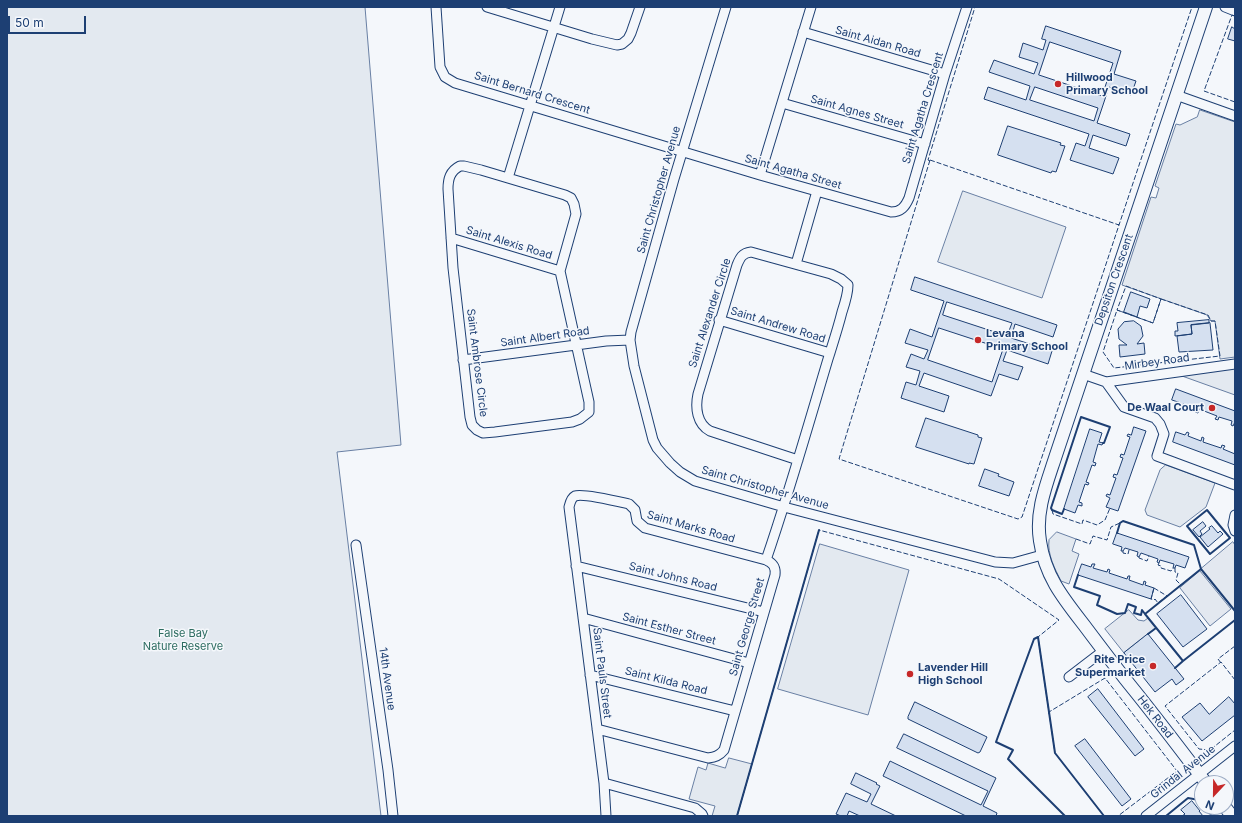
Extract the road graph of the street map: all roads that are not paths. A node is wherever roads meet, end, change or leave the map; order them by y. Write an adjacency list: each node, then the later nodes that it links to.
1 (436, 7): 16 (street, Saint Bernard Crescent)
2 (487, 7): 11 (street)
3 (560, 7): 11 (street)
4 (640, 7): 11 (street)
5 (726, 7): 19 (street, Saint Christopher Avenue)
6 (810, 7): 12 (street)
7 (967, 7): 13 (street, Saint Agatha Crescent)
8 (1206, 7): 14 (street, Depsiton Crescent)
9 (1225, 7): 10 (street)
10 (1235, 11)
11 (554, 27): 16 (street)
12 (803, 32): 13 (street, Saint Aidan Road); 15 (street)
13 (945, 74): 18 (street, Saint Agatha Crescent)
14 (1176, 95): 17 (street); 33 (street, Depsiton Crescent)
15 (782, 103): 18 (street, Saint Agnes Street); 20 (street)
16 (530, 105): 19 (street, Saint Bernard Crescent); 21 (street)
17 (1235, 116)
18 (925, 144): 23 (street, Saint Agatha Crescent)
19 (682, 150): 20 (street, Saint Agatha Street); 28 (street, Saint Christopher Avenue)
20 (760, 175): 22 (street, Saint Agatha Street)
21 (508, 178): 24 (street, Saint Ambrose Circle); 26 (street, Saint Ambrose Circle)
22 (817, 191): 23 (street, Saint Agatha Street); 25 (street)
23 (897, 212)
24 (451, 238): 26 (street, Saint Alexis Road); 31 (street, Saint Ambrose Circle)
25 (796, 264): 27 (street, Saint Alexander Circle); 30 (street, Saint Alexander Circle)
26 (560, 271): 29 (street, Saint Ambrose Circle)
27 (719, 320): 30 (street, Saint Andrew Road); 35 (street, Saint Alexander Circle)
28 (630, 340): 29 (street, Saint Albert Road); 37 (street, Saint Christopher Avenue)
29 (576, 345): 31 (street, Saint Albert Road); 31 (street, Saint Ambrose Circle)
30 (830, 353): 35 (street, Saint Alexander Circle)
31 (463, 360)
32 (1235, 364): 34 (street, Mirbey Road)
33 (1083, 374): 34 (street, Mirbey Road); 41 (street, Depsiton Crescent)
34 (1106, 382): 36 (street)
35 (798, 460): 37 (street, Saint Alexander Circle)
36 (1235, 485)
37 (784, 507): 41 (street, Saint Christopher Avenue); 42 (street)
38 (1235, 515): 39 (street)
39 (1235, 531)
40 (356, 545): 57 (street, 14th Avenue)
41 (1042, 555): 46 (street, Hek Road)
42 (766, 560): 43 (street, Saint Marks Road); 44 (street, Saint George Street)
43 (576, 566): 44 (street, Saint Johns Road); 45 (street, Saint Pauls Street)
44 (764, 612): 47 (street, Saint George Street)
45 (583, 618): 47 (street, Saint Esther Street); 48 (street, Saint Pauls Street)
46 (1103, 651): 49 (street); 53 (street, Hek Road)
47 (749, 663): 50 (street, Saint George Street)
48 (590, 675): 50 (street, Saint Kilda Road); 51 (street, Saint Pauls Street)
49 (1069, 677)
50 (735, 712): 51 (street, Saint George Street)
51 (597, 729): 55 (street, Saint Pauls Street)
52 (1235, 746): 54 (street, Grindal Avenue)
53 (1200, 775)
54 (1207, 775)
55 (604, 783): 58 (street, Saint Pauls Street); 59 (street)
56 (1194, 785): 60 (street, Grindal Avenue)
57 (393, 816)
58 (606, 816)
59 (703, 816)
60 (1146, 816)

